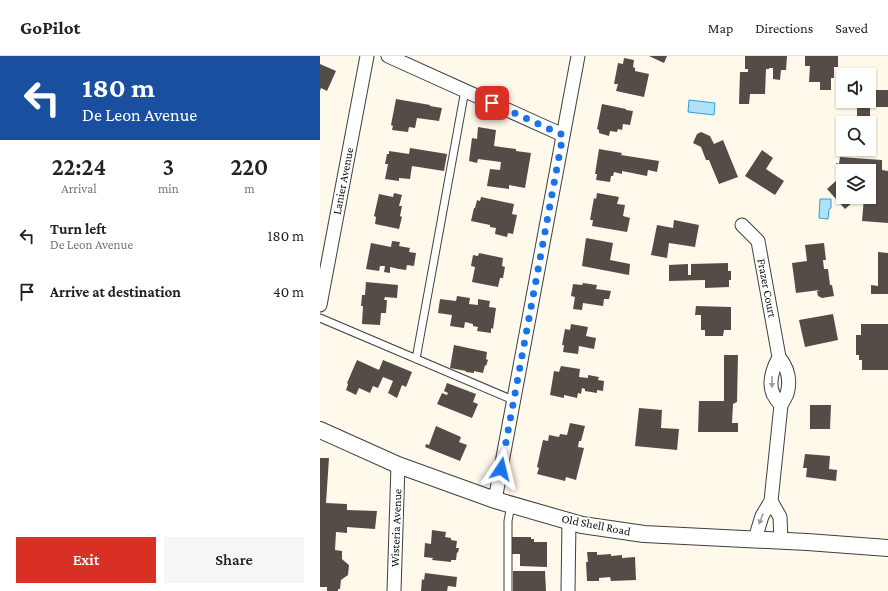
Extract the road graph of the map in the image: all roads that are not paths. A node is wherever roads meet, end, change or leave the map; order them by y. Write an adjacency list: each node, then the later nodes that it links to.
1 (367, 56): 7 (street, Lanier Avenue)
2 (388, 56): 4 (street)
3 (578, 56): 5 (street)
4 (464, 90): 5 (street); 9 (lane)
5 (563, 135): 10 (street)
6 (742, 225): 14 (street, Frazer Court)
7 (320, 305)
8 (320, 318): 9 (lane)
9 (416, 359): 10 (lane)
10 (513, 400): 13 (street)
11 (320, 430): 12 (street, Old Shell Road)
12 (398, 465): 13 (street, Old Shell Road); 20 (street, Wisteria Avenue)
13 (495, 500): 15 (street, Old Shell Road)
14 (772, 501): 17 (street, Frazer Court, one-way to 17); 18 (street, Frazer Court)
15 (511, 505): 16 (street, Old Shell Road); 21 (lane)
16 (569, 521): 17 (street, Old Shell Road); 22 (street)
17 (755, 539): 18 (street, Old Shell Road)
18 (781, 541): 19 (street, Old Shell Road)
19 (888, 548)
20 (394, 591)
21 (508, 591)
22 (568, 591)

